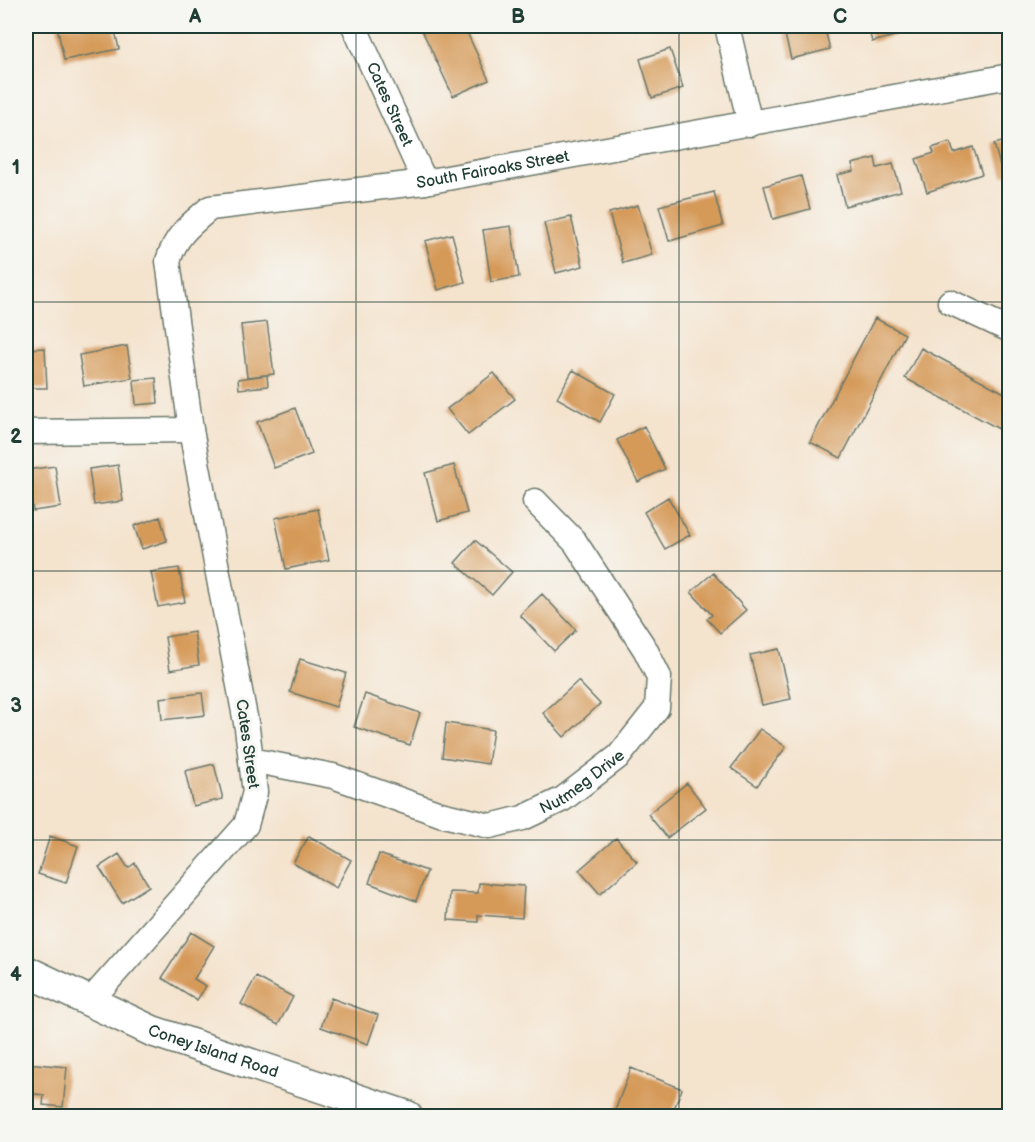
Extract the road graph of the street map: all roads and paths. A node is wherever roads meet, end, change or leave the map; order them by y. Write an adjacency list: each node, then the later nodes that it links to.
1 (354, 26): 5 (street, Cates Street)
2 (727, 26): 4 (street)
3 (1010, 76): 4 (street, South Fairoaks Street)
4 (750, 124): 5 (street, South Fairoaks Street)
5 (425, 182): 8 (street, South Fairoaks Street)
6 (950, 302): 7 (street)
7 (1010, 330)
8 (191, 430): 9 (street); 11 (street, Cates Street)
9 (26, 432)
10 (535, 501): 11 (street, Nutmeg Drive)
11 (251, 760): 13 (street, Cates Street)
12 (26, 971): 13 (street, Coney Island Road)
13 (90, 1001): 14 (street, Coney Island Road)
14 (407, 1116)

